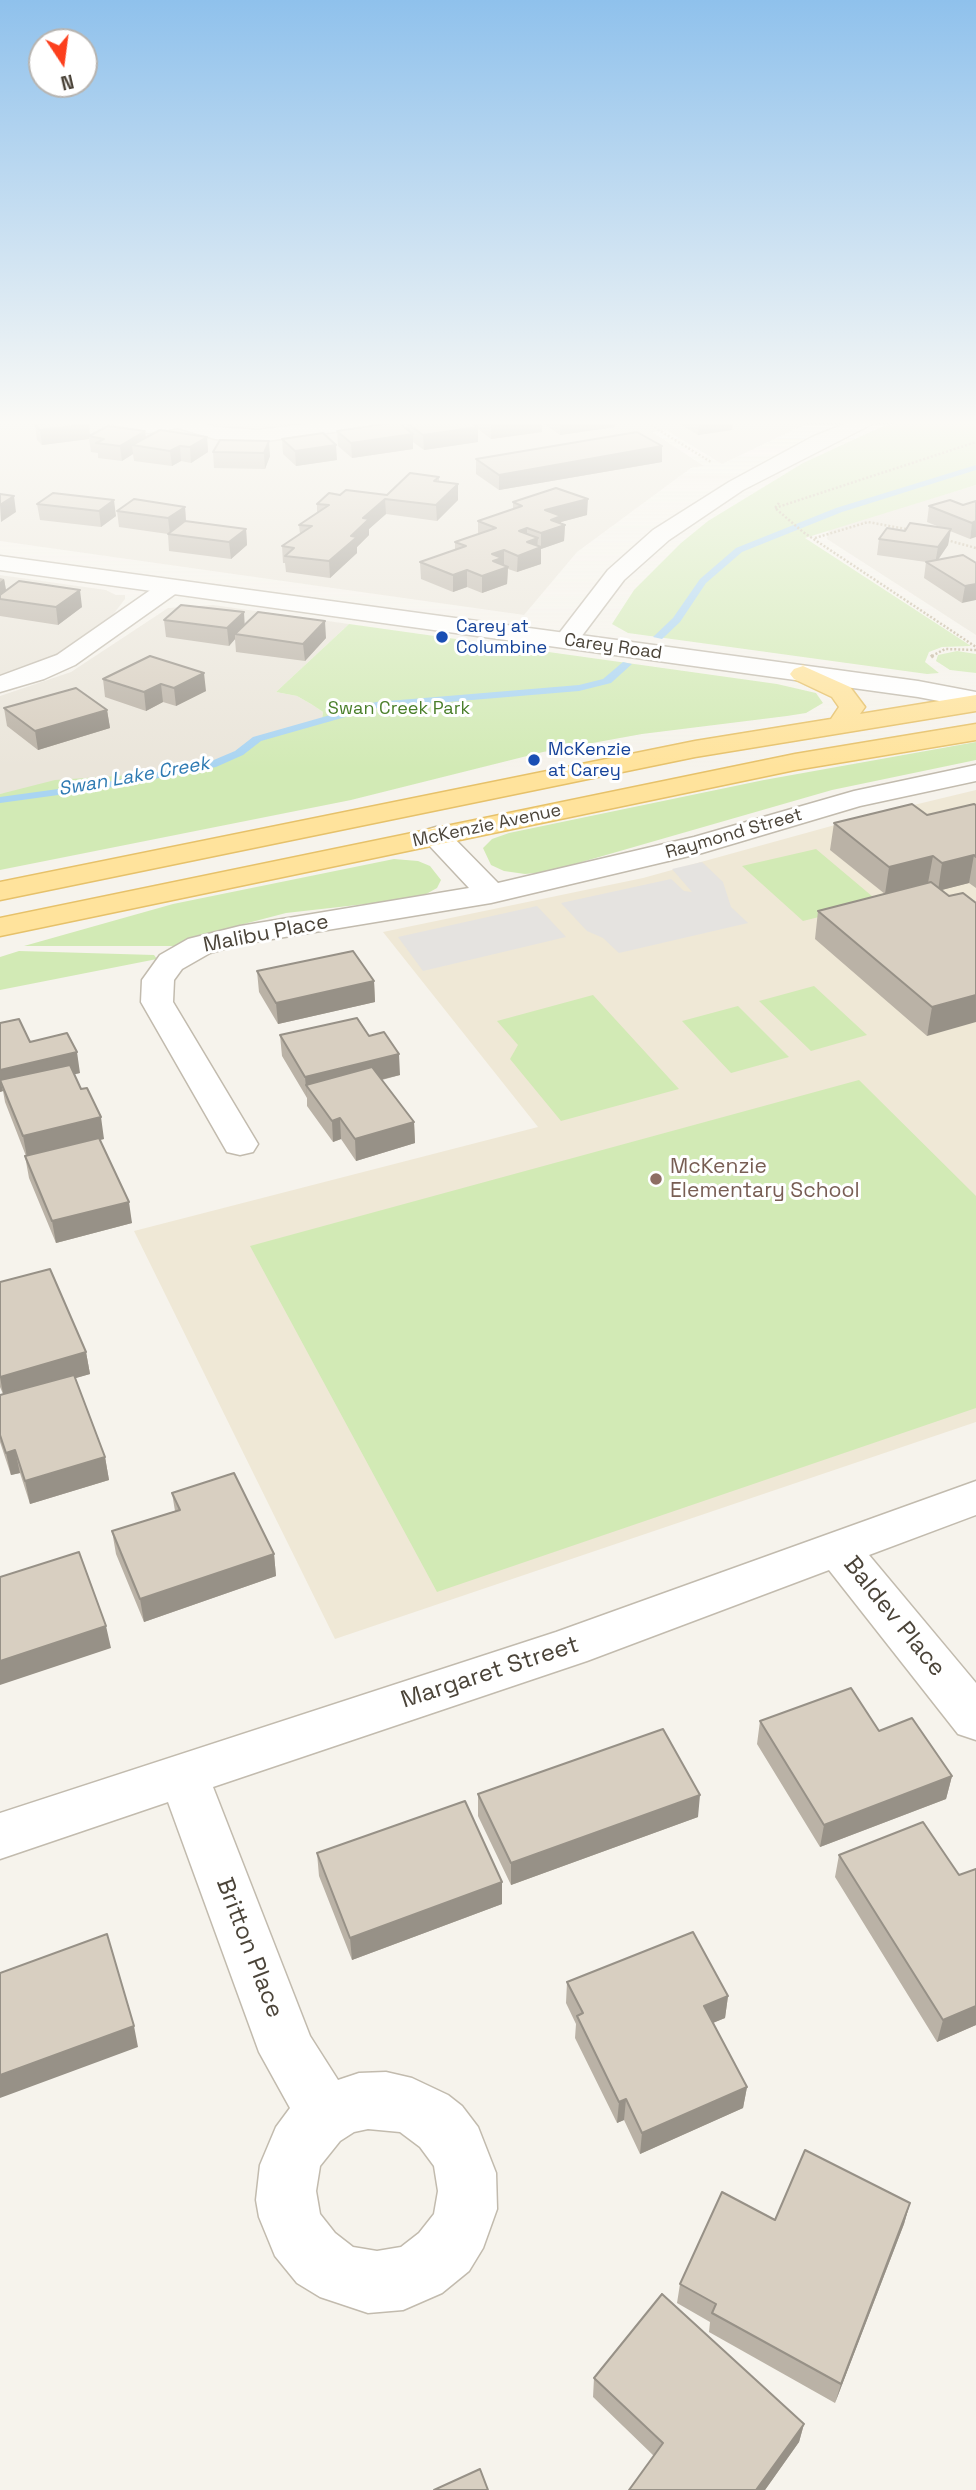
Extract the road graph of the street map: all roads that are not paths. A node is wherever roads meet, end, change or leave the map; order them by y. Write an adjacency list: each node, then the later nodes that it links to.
1 (659, 537): 4 (street)
2 (0, 563): 3 (street, Carey Road)
3 (170, 587): 4 (street, Carey Road); 6 (street)
4 (566, 640): 5 (street, Carey Road)
5 (803, 674): 7 (street, Carey Road); 8 (main road)
6 (0, 684)
7 (976, 701): 8 (main road, McKenzie Avenue)
8 (841, 724): 12 (main road, McKenzie Avenue)
9 (976, 732): 11 (main road, McKenzie Avenue)
10 (976, 773): 13 (street, Raymond Street)
11 (436, 836): 13 (street); 14 (main road, McKenzie Avenue)
12 (0, 891)
13 (491, 894): 15 (street, Malibu Place)
14 (0, 927)
15 (240, 1144)
16 (976, 1497): 17 (street, Margaret Street)
17 (838, 1549): 18 (street, Baldev Place); 19 (street, Margaret Street)
18 (976, 1718)
19 (183, 1774): 20 (street, Margaret Street); 21 (street, Britton Place)
20 (0, 1836)
21 (327, 2115)

